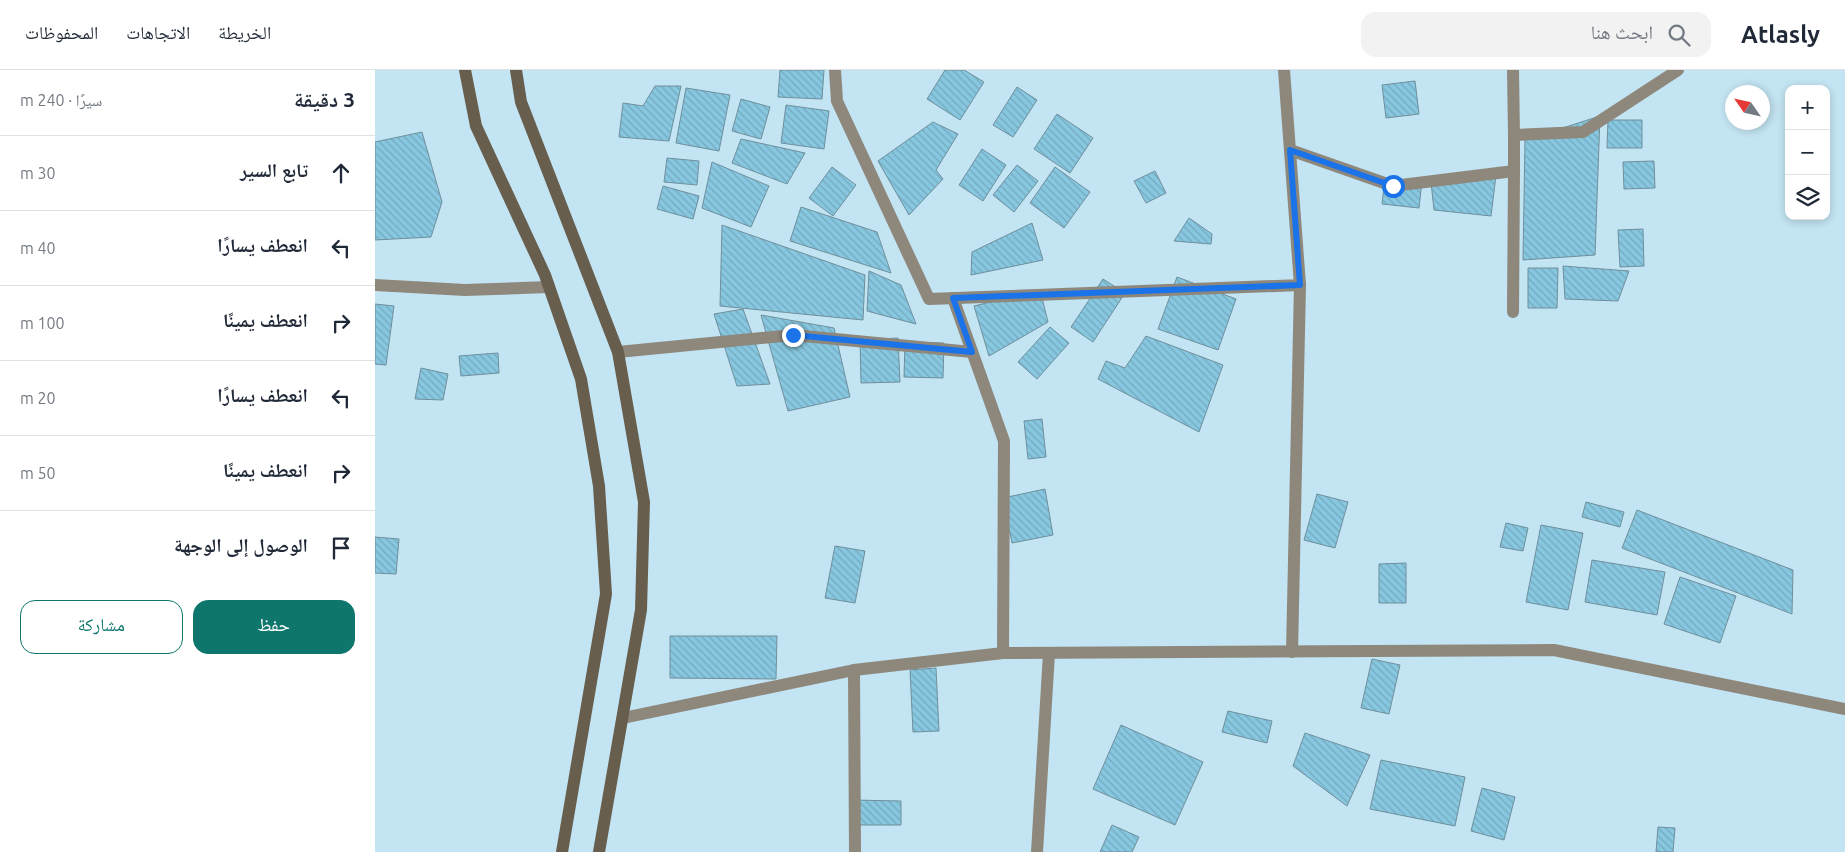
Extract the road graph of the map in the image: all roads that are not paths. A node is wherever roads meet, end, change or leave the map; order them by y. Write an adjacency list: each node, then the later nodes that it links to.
1 (465, 70): 12 (street)
2 (516, 70): 15 (street)
3 (835, 70): 13 (street)
4 (1284, 70): 8 (street)
5 (1513, 70): 7 (street)
6 (1678, 70): 7 (street)
7 (1514, 135): 9 (street)
8 (1290, 150): 9 (street); 11 (street)
9 (1515, 171): 14 (street)
10 (375, 285): 12 (street)
11 (1300, 285): 13 (street); 17 (street)
12 (549, 287): 23 (street)
13 (953, 298): 16 (street)
14 (1513, 312)
15 (618, 352): 16 (street); 22 (street)
16 (972, 352): 18 (street)
17 (1292, 652): 19 (street); 21 (street)
18 (1003, 653): 19 (street); 20 (street)
19 (1049, 653): 26 (street)
20 (854, 670): 22 (street); 25 (street)
21 (1845, 708)
22 (623, 718): 24 (street)
23 (562, 852)
24 (599, 852)
25 (855, 852)
26 (1037, 852)

